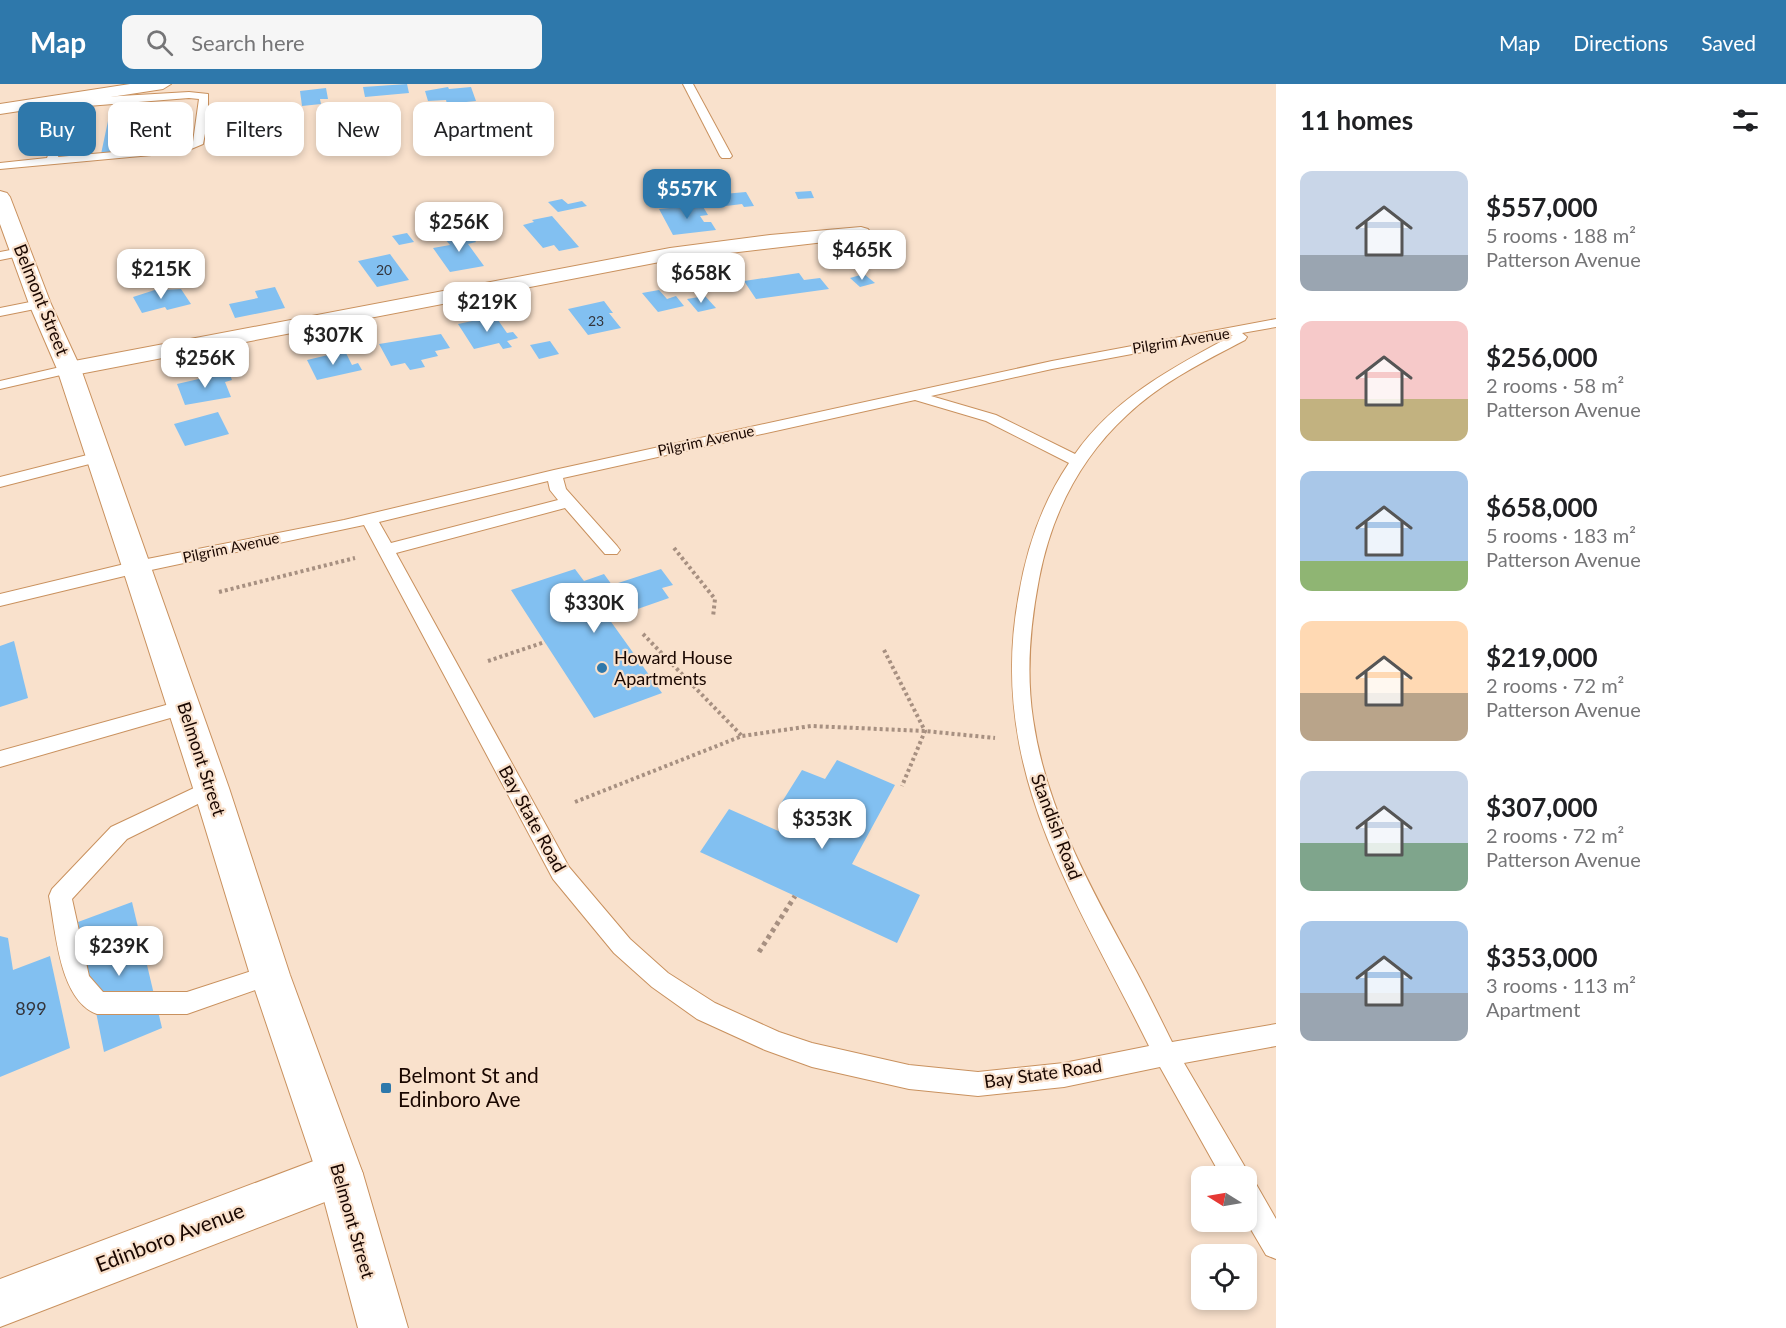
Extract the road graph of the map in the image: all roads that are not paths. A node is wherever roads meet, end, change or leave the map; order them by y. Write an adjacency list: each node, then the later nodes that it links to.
1 (162, 84): 3 (main road)
2 (688, 84): 5 (lane)
3 (99, 96): 4 (main road); 6 (lane); 6 (lane)
4 (0, 109)
5 (726, 156)
6 (52, 160): 7 (lane)
7 (0, 166)
8 (0, 196): 9 (main road, Belmont Street)
9 (5, 222): 11 (main road, Belmont Street)
10 (861, 233): 15 (main road)
11 (10, 254): 12 (main road, Belmont Street)
12 (40, 304): 13 (lane); 15 (main road, Belmont Street)
13 (0, 312)
14 (1267, 325): 17 (lane, Pilgrim Avenue); 19 (lane, Standish Road)
15 (69, 369): 16 (lane); 18 (main road, Belmont Street)
16 (0, 385)
17 (914, 397): 19 (lane); 20 (lane, Pilgrim Avenue)
18 (99, 457): 21 (lane); 26 (main road, Belmont Street)
19 (1076, 461): 33 (lane, Standish Road)
20 (554, 475): 22 (lane); 23 (lane, Pilgrim Avenue)
21 (0, 482)
22 (568, 502): 24 (lane); 25 (lane)
23 (369, 519): 24 (lane, Bay State Road); 26 (lane, Pilgrim Avenue)
24 (386, 550): 33 (lane, Bay State Road)
25 (611, 550)
26 (137, 567): 27 (lane, Pilgrim Avenue); 28 (main road, Belmont Street)
27 (0, 600)
28 (184, 707): 29 (lane); 30 (main road, Belmont Street)
29 (0, 759)
30 (211, 788): 31 (main road, Belmont Street); 31 (lane)
31 (270, 975): 35 (main road, Belmont Street)
32 (1276, 1035): 33 (lane, Bay State Road)
33 (1166, 1054): 34 (lane, Standish Road)
34 (1230, 1166)
35 (340, 1174): 38 (main road, Edinboro Avenue); 39 (main road, Belmont Street)
36 (1257, 1213): 37 (lane)
37 (1276, 1245)
38 (0, 1303)
39 (383, 1328)

